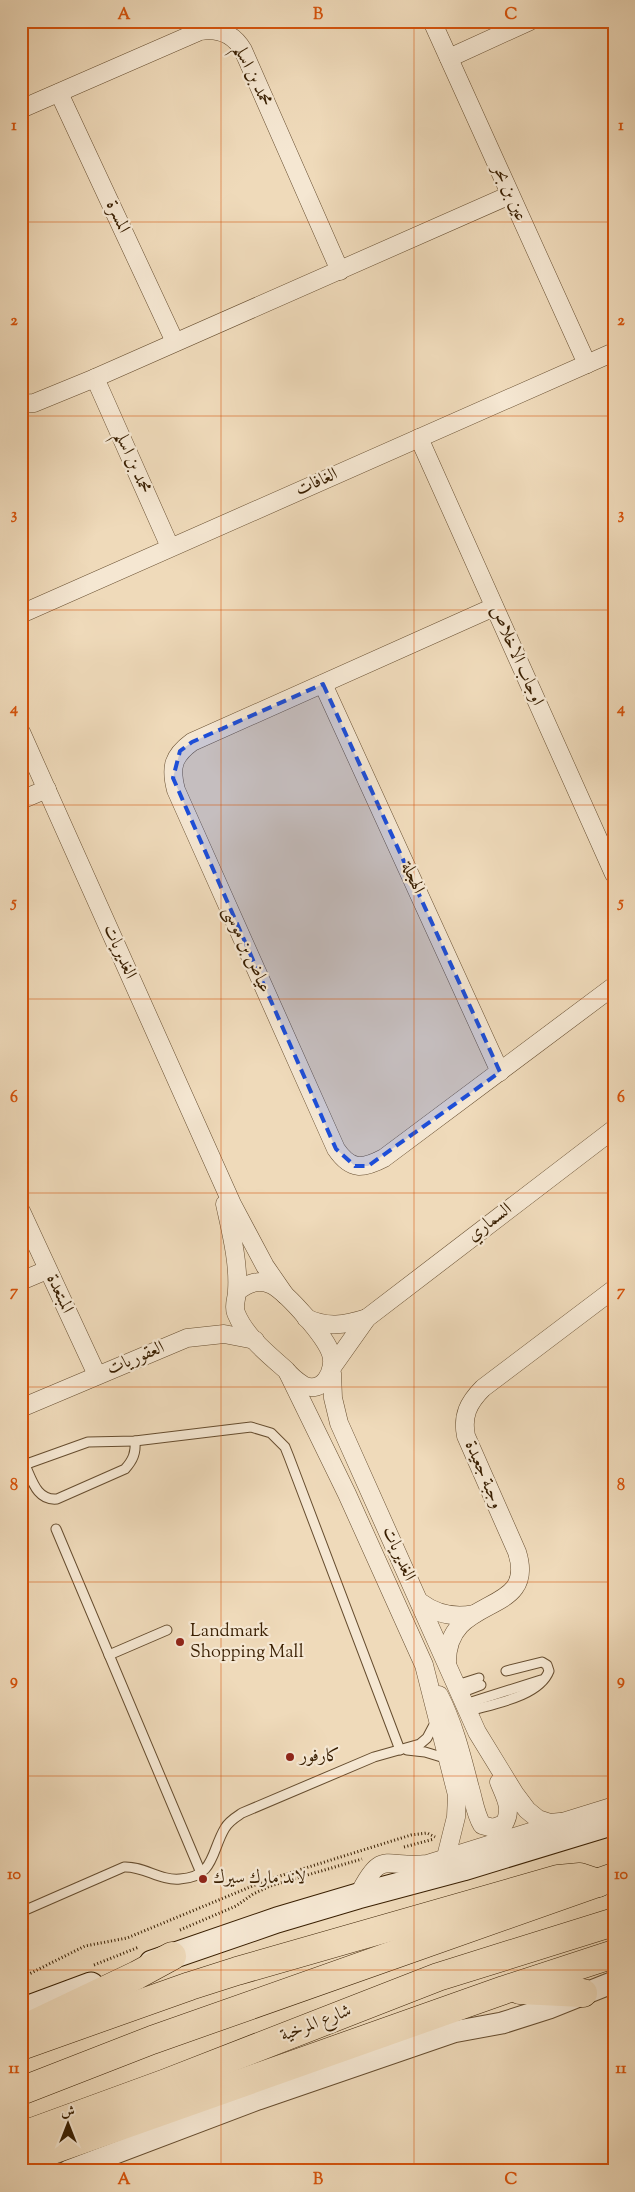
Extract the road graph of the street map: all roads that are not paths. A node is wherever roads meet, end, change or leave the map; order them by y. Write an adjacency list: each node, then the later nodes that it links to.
1 (432, 21): 3 (street, عين بن بحر)
2 (530, 21): 3 (street)
3 (449, 58): 6 (street, عين بن بحر)
4 (59, 92): 5 (street, محمد بن اسلم); 7 (street, محمد بن اسلم); 8 (street, المسرة)
5 (21, 109)
6 (510, 195): 7 (street); 10 (street, عين بن بحر)
7 (340, 271): 8 (street)
8 (175, 342): 11 (street)
9 (614, 352): 10 (street, الغافات)
10 (587, 364): 13 (street, الغافات)
11 (95, 378): 12 (street); 14 (street, محمد بن اسلم)
12 (21, 404)
13 (419, 438): 14 (street, الغافات); 15 (street, اوجاب الاخلاص)
14 (170, 547): 16 (street, الغافات)
15 (494, 607): 17 (street, عياض بن موسى); 21 (street, اوجاب الاخلاص)
16 (21, 614)
17 (324, 684): 23 (street, الهجلة); 23 (street, عياض بن موسى)
18 (21, 732): 19 (street, الغديريات)
19 (47, 789): 20 (street); 25 (street, الغديريات)
20 (21, 800)
21 (614, 874)
22 (614, 986): 23 (street, عياض بن موسى)
23 (500, 1072)
24 (614, 1129): 33 (street, السماري)
25 (218, 1172): 30 (street, الغديريات); 31 (street, الغديريات)
26 (21, 1212): 27 (street, المبتعدة)
27 (47, 1270): 28 (street); 37 (street, المبتعدة)
28 (21, 1281)
29 (614, 1289): 43 (street, وجبة جعيدة)
30 (237, 1292): 31 (street); 34 (street, الغديريات)
31 (285, 1295): 32 (street, الغديريات)
32 (306, 1318): 33 (street, السماري); 35 (street, الغديريات)
33 (366, 1318): 35 (street, السماري)
34 (255, 1340): 36 (street, الغديريات); 37 (street, العقوريات)
35 (332, 1370): 36 (street); 42 (street, الغديريات)
36 (288, 1373): 47 (street, الغديريات)
37 (97, 1376): 38 (street, العقوريات)
38 (21, 1408)
39 (135, 1441): 40 (lane); 40 (lane); 53 (lane)
40 (23, 1466)
41 (56, 1529): 45 (lane)
42 (420, 1602): 43 (street, وجبة جعيدة); 46 (street, الغديريات)
43 (475, 1614): 46 (street, وجبة جعيدة)
44 (167, 1630): 45 (lane)
45 (109, 1655): 59 (lane)
46 (447, 1662): 50 (street, الغديريات)
47 (424, 1665): 51 (street, الغديريات); 52 (street, الغديريات)
48 (506, 1671): 50 (lane)
49 (480, 1681): 50 (lane)
50 (463, 1698): 52 (street, الغديريات)
51 (437, 1720): 53 (lane); 54 (street, الغديريات)
52 (477, 1732): 56 (street, الغديريات)
53 (400, 1750): 54 (lane); 59 (lane)
54 (449, 1760): 58 (street, الغديريات)
55 (614, 1806): 56 (street)
56 (560, 1822): 58 (street)
57 (614, 1822): 61 (main road)
58 (446, 1857): 61 (street)
59 (201, 1873): 62 (lane)
60 (606, 1880): 70 (highway); 71 (highway)
61 (358, 1896): 64 (main road)
62 (21, 1912)
63 (614, 1922): 74 (highway, شارع المرخية)
64 (172, 1944): 69 (highway)
65 (614, 1954): 67 (highway)
66 (614, 1982): 68 (street)
67 (504, 1990): 68 (highway); 75 (highway)
68 (583, 1993): 76 (street)
69 (22, 2015)
70 (200, 2024): 72 (highway); 73 (highway)
71 (21, 2046)
72 (21, 2073)
73 (21, 2091)
74 (21, 2136)
75 (21, 2161)
76 (68, 2171)

